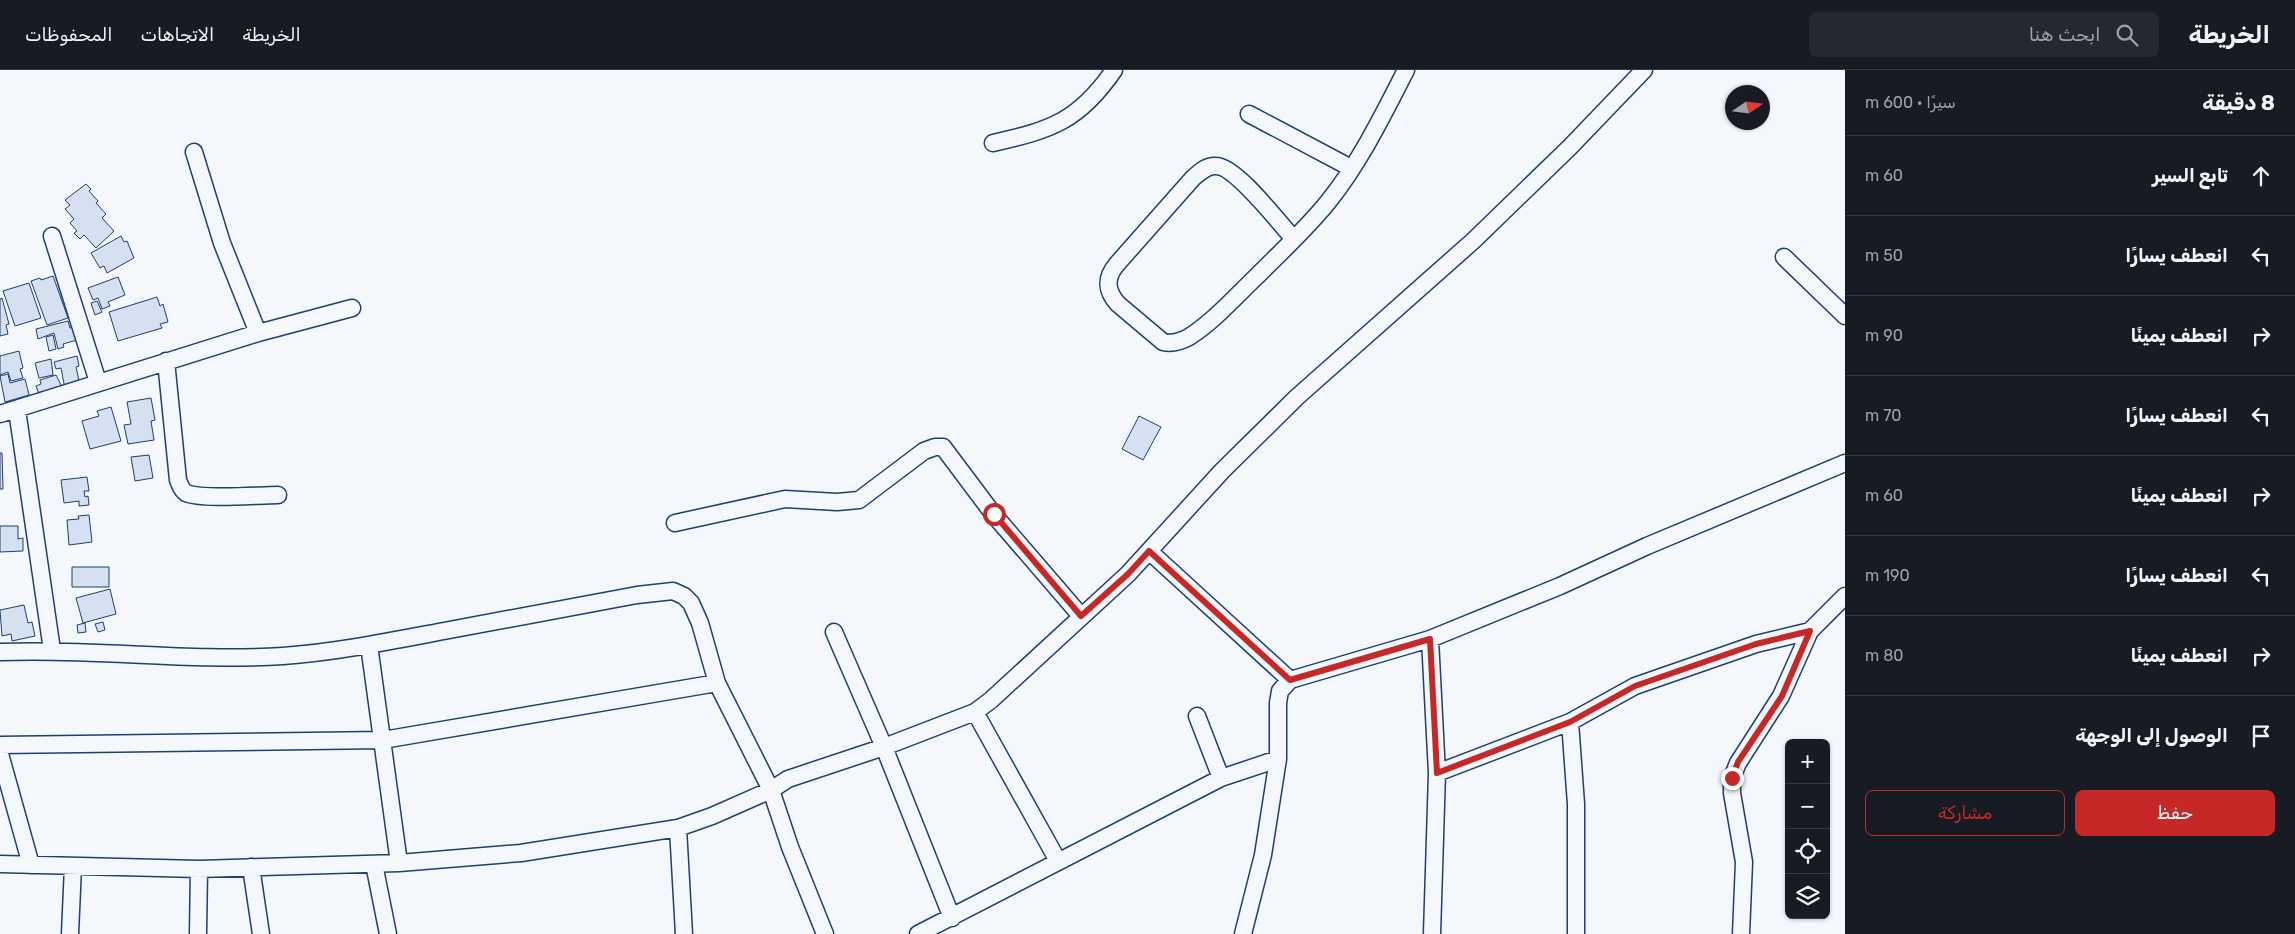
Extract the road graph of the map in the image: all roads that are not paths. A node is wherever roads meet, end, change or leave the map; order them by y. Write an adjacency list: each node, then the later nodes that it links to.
1 (1114, 70): 5 (street)
2 (1406, 70): 7 (street)
3 (1644, 70): 21 (street)
4 (1249, 114): 7 (street)
5 (993, 143)
6 (194, 152): 13 (street)
7 (1351, 168): 9 (street)
8 (52, 236): 15 (street)
9 (1294, 239): 9 (street)
10 (1784, 256): 12 (street)
11 (352, 308): 13 (street)
12 (1845, 316)
13 (258, 333): 14 (street)
14 (166, 361): 15 (street); 19 (street)
15 (98, 382): 16 (street)
16 (17, 410): 17 (street); 28 (street)
17 (0, 414)
18 (1845, 463): 26 (street)
19 (278, 495)
20 (675, 523): 23 (street)
21 (1149, 551): 23 (street); 30 (street)
22 (1845, 596): 24 (street)
23 (1081, 616): 32 (street)
24 (1810, 631): 34 (street); 63 (street)
25 (834, 632): 37 (street)
26 (1430, 639): 30 (street); 40 (street)
27 (370, 645): 28 (street); 31 (street); 35 (street)
28 (52, 650): 29 (street)
29 (0, 652)
30 (1290, 680): 39 (street)
31 (717, 683): 35 (street); 42 (street)
32 (975, 712): 37 (street); 44 (street)
33 (1197, 716): 41 (street)
34 (1570, 722): 40 (street); 62 (street)
35 (383, 740): 36 (street); 45 (street)
36 (0, 745)
37 (884, 747): 42 (street); 52 (street)
38 (0, 754): 48 (street)
39 (1278, 759): 41 (street); 60 (street)
40 (1437, 773): 61 (street)
41 (1221, 778): 44 (street)
42 (771, 790): 43 (street); 58 (street)
43 (678, 828): 45 (street); 57 (street)
44 (1058, 861): 52 (street)
45 (399, 863): 47 (street)
46 (0, 864): 48 (street)
47 (374, 864): 50 (street); 56 (street)
48 (31, 865): 49 (street)
49 (73, 866): 51 (street); 53 (street)
50 (251, 867): 51 (street); 55 (street)
51 (199, 869): 54 (street)
52 (952, 918): 59 (street)
53 (70, 934)
54 (198, 934)
55 (261, 934)
56 (388, 934)
57 (684, 934)
58 (825, 934)
59 (918, 934)
60 (1243, 934)
61 (1432, 934)
62 (1576, 934)
63 (1742, 934)

